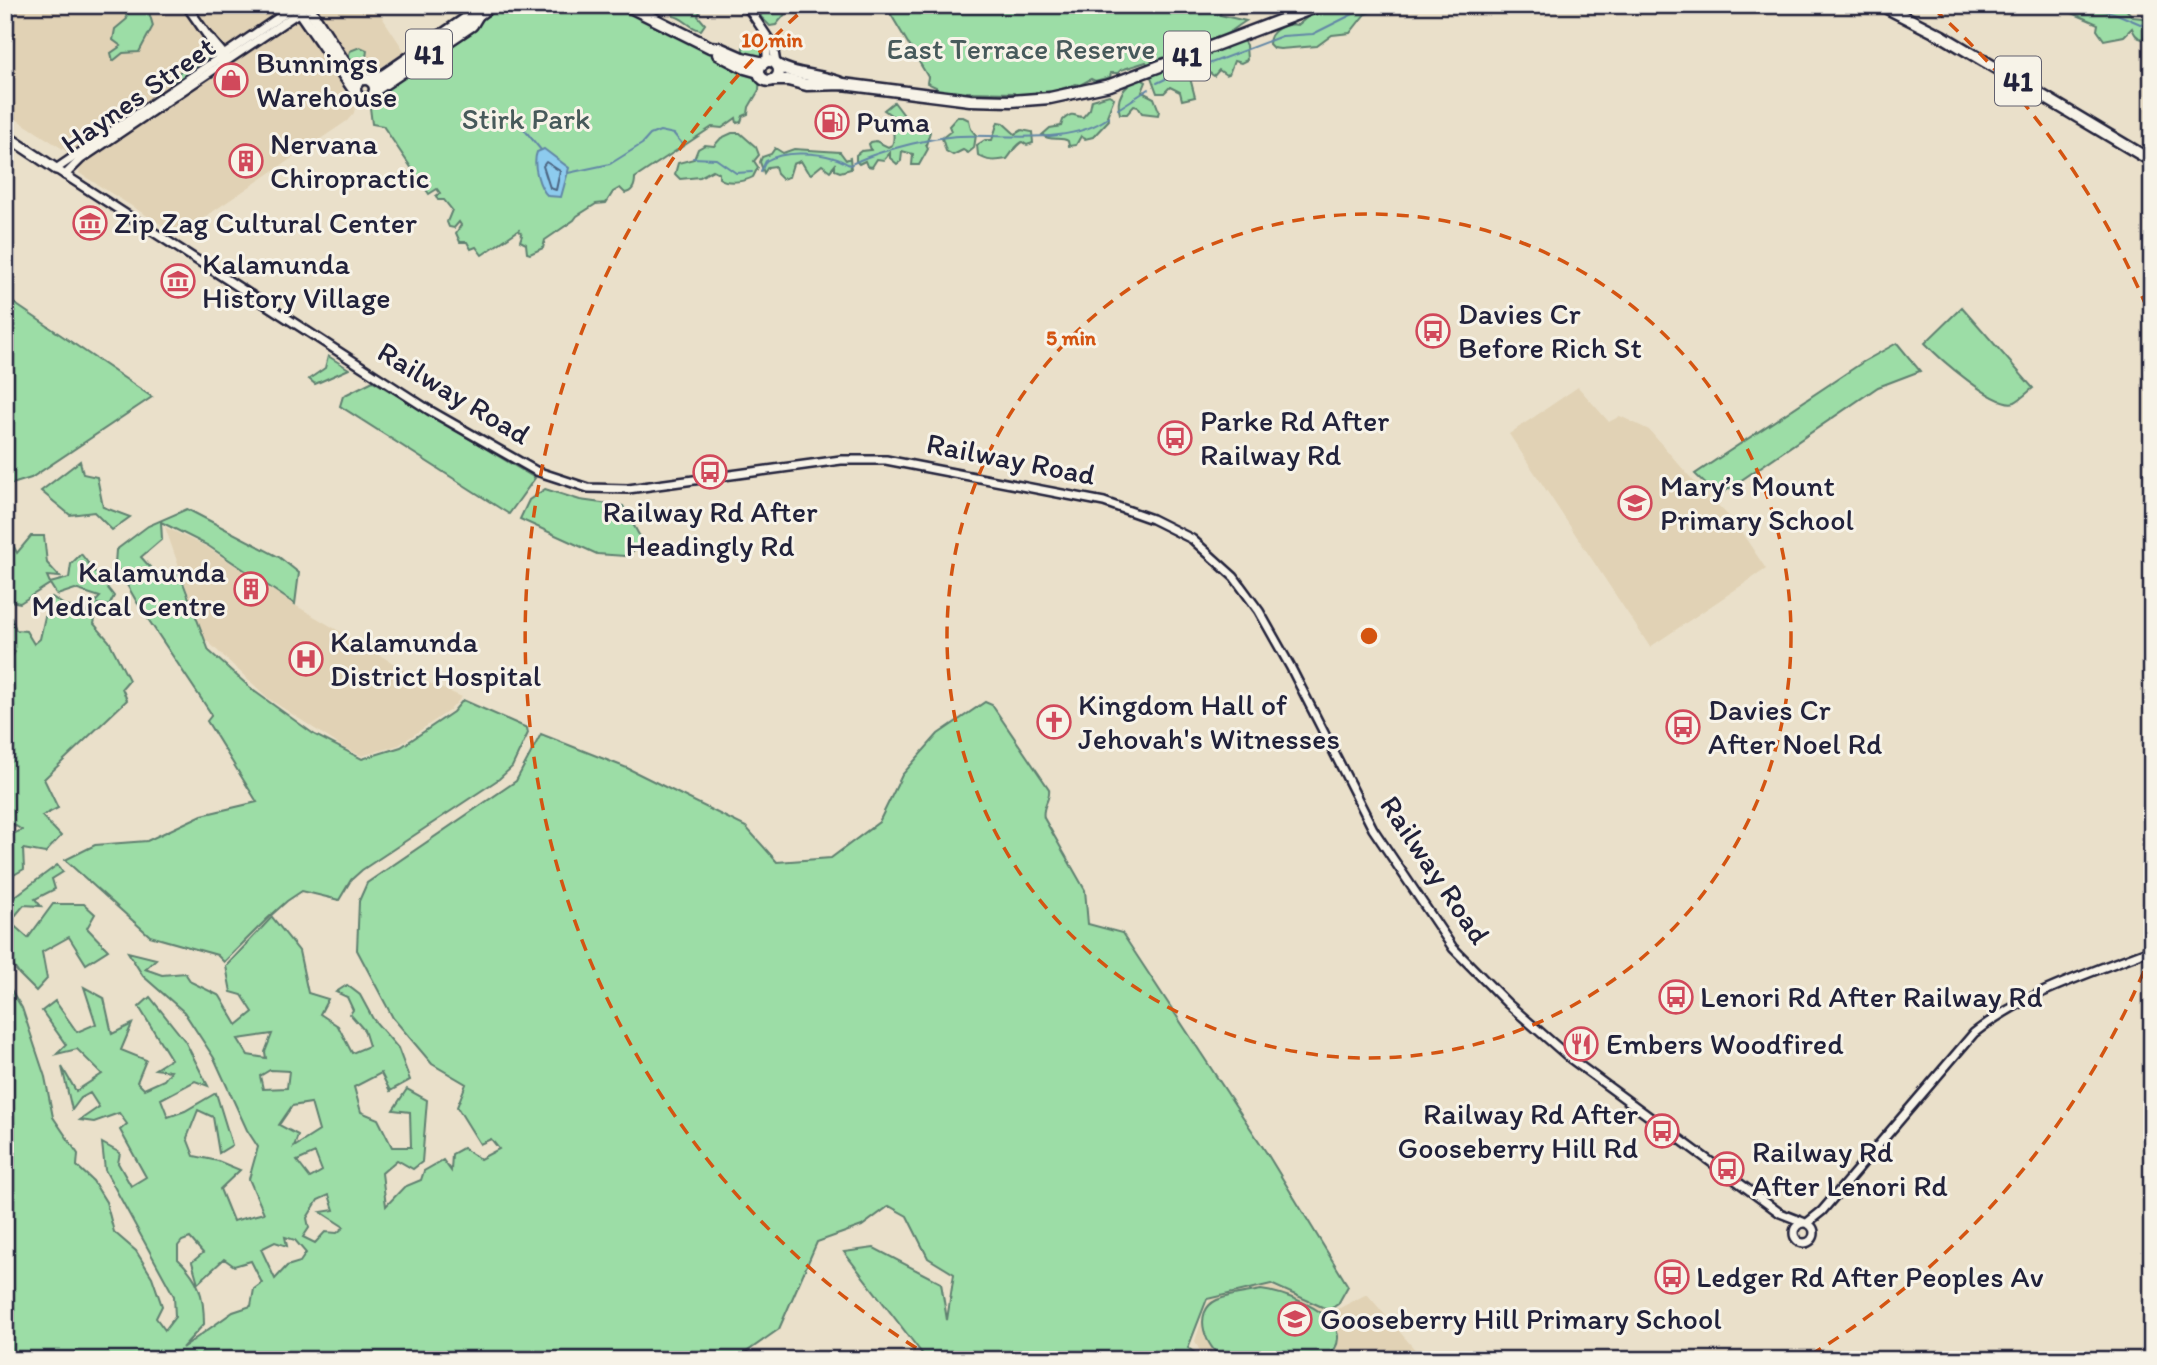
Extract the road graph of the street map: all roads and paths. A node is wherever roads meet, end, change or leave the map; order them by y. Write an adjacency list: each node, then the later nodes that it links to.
1 (186, 5): 8 (street)
2 (492, 5): 11 (main road, 41)
3 (626, 5): 9 (main road, 41)
4 (746, 5): 9 (street)
5 (1321, 5): 12 (main road, 41)
6 (1881, 5): 16 (main road, 41)
7 (300, 7): 8 (street, Haynes Street); 11 (main road); 13 (main road)
8 (224, 59): 15 (street, Haynes Street)
9 (769, 65): 10 (main road, 41); 10 (main road); 12 (main road, 41)
10 (772, 80): 12 (main road, 41)
11 (369, 84): 13 (main road, 41); 13 (main road, 41)
12 (843, 84)
13 (354, 90)
14 (5, 135): 17 (main road, Railway Road)
15 (93, 147): 17 (street, Haynes Street); 18 (street, Haynes Street)
16 (2152, 161)
17 (56, 169): 18 (street, Railway Road)
18 (65, 175): 21 (street, Railway Road)
19 (2152, 949): 20 (street)
20 (1822, 1210): 22 (street); 24 (street)
21 (1780, 1213): 22 (street, Railway Road); 23 (street, Railway Road)
22 (1805, 1223): 23 (street); 24 (street)
23 (1794, 1230): 24 (street)
24 (1815, 1232)

